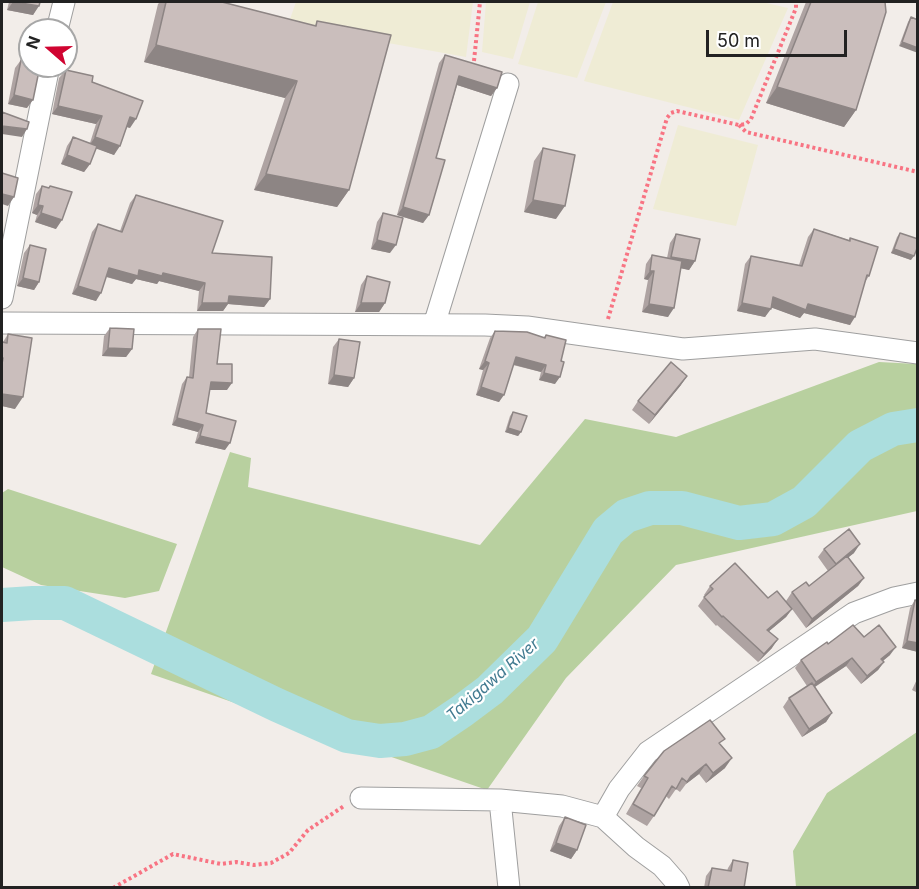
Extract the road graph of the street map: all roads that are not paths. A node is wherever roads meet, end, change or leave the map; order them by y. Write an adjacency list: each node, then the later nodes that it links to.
1 (64, 2): 2 (street)
2 (60, 18)
3 (47, 78): 5 (street)
4 (508, 84): 7 (street)
5 (2, 298)
6 (2, 323): 7 (street)
7 (434, 325): 8 (street)
8 (918, 353)
9 (918, 593): 12 (street)
10 (361, 798): 11 (street)
11 (500, 800): 12 (street); 13 (street)
12 (603, 817): 14 (street)
13 (509, 888)
14 (679, 888)

